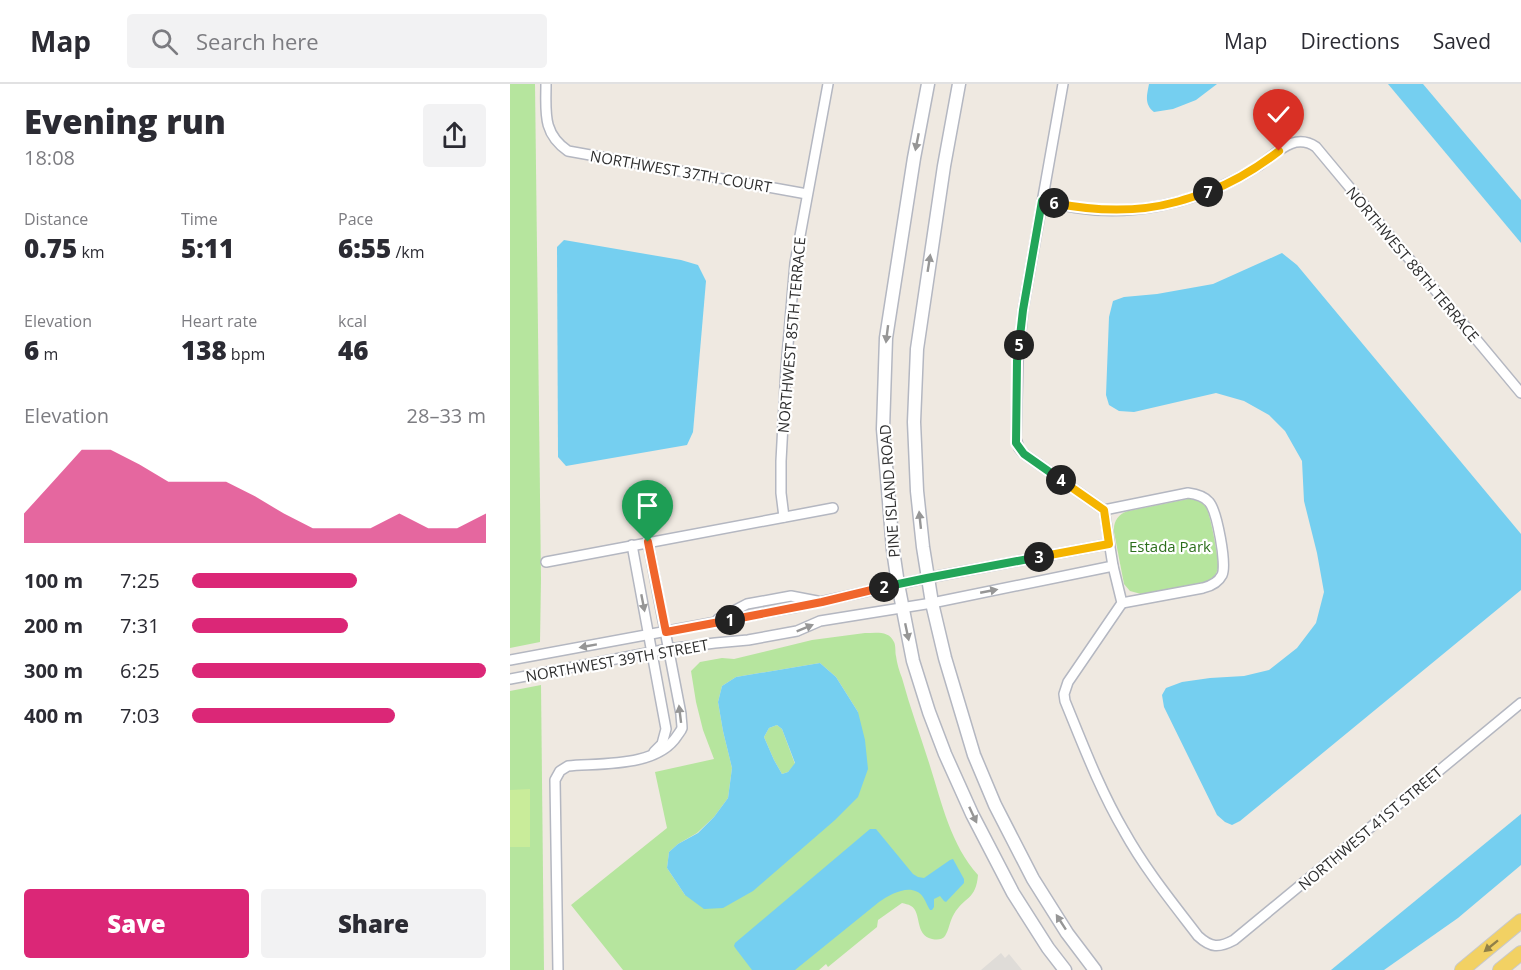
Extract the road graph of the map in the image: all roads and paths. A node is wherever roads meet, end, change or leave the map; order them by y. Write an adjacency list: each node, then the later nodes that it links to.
1 (546, 84): 6 (street, NORTHWEST 37TH COURT)
2 (828, 84): 6 (street, NORTHWEST 85TH TERRACE)
3 (928, 84): 18 (main road, PINE ISLAND ROAD, one-way to 18)
4 (959, 84): 17 (main road, PINE ISLAND ROAD, one-way to 4)
5 (1063, 84): 7 (street)
6 (807, 194): 11 (street, NORTHWEST 85TH TERRACE)
7 (1042, 201): 8 (street, NORTHWEST 88TH TERRACE); 10 (street)
8 (1521, 393)
9 (833, 508): 11 (street)
10 (1104, 510): 13 (street); 20 (street)
11 (784, 517): 12 (street)
12 (648, 542): 14 (street); 22 (street)
13 (1109, 544): 16 (street); 17 (street, NORTHWEST 39TH STREET)
14 (632, 545): 15 (street); 23 (street, one-way to 23)
15 (546, 562)
16 (1113, 566): 19 (street, NORTHWEST 39TH STREET, one-way to 16); 20 (street)
17 (927, 578): 18 (street, NORTHWEST 39TH STREET); 19 (main road, PINE ISLAND ROAD)
18 (898, 584): 21 (main road, PINE ISLAND ROAD); 22 (street, NORTHWEST 39TH STREET)
19 (932, 603): 21 (street, NORTHWEST 39TH STREET); 34 (main road, PINE ISLAND ROAD, one-way to 19)
20 (1122, 603): 28 (street, NORTHWEST 41ST STREET)
21 (903, 608): 24 (street, NORTHWEST 39TH STREET, one-way to 21); 33 (main road, PINE ISLAND ROAD, one-way to 33)
22 (666, 632): 23 (street, NORTHWEST 39TH STREET); 24 (street)
23 (649, 635): 25 (street); 26 (street, NORTHWEST 39TH STREET, one-way to 26)
24 (668, 649): 25 (street, NORTHWEST 39TH STREET); 29 (street, one-way to 24)
25 (653, 653): 27 (street, NORTHWEST 39TH STREET); 29 (street)
26 (510, 660)
27 (510, 679)
28 (1521, 703)
29 (651, 757): 32 (street)
30 (1521, 921): 35 (main road, one-way to 35)
31 (1521, 952): 36 (main road)
32 (558, 970)
33 (1065, 970)
34 (1095, 970)
35 (1462, 970)
36 (1500, 970)

